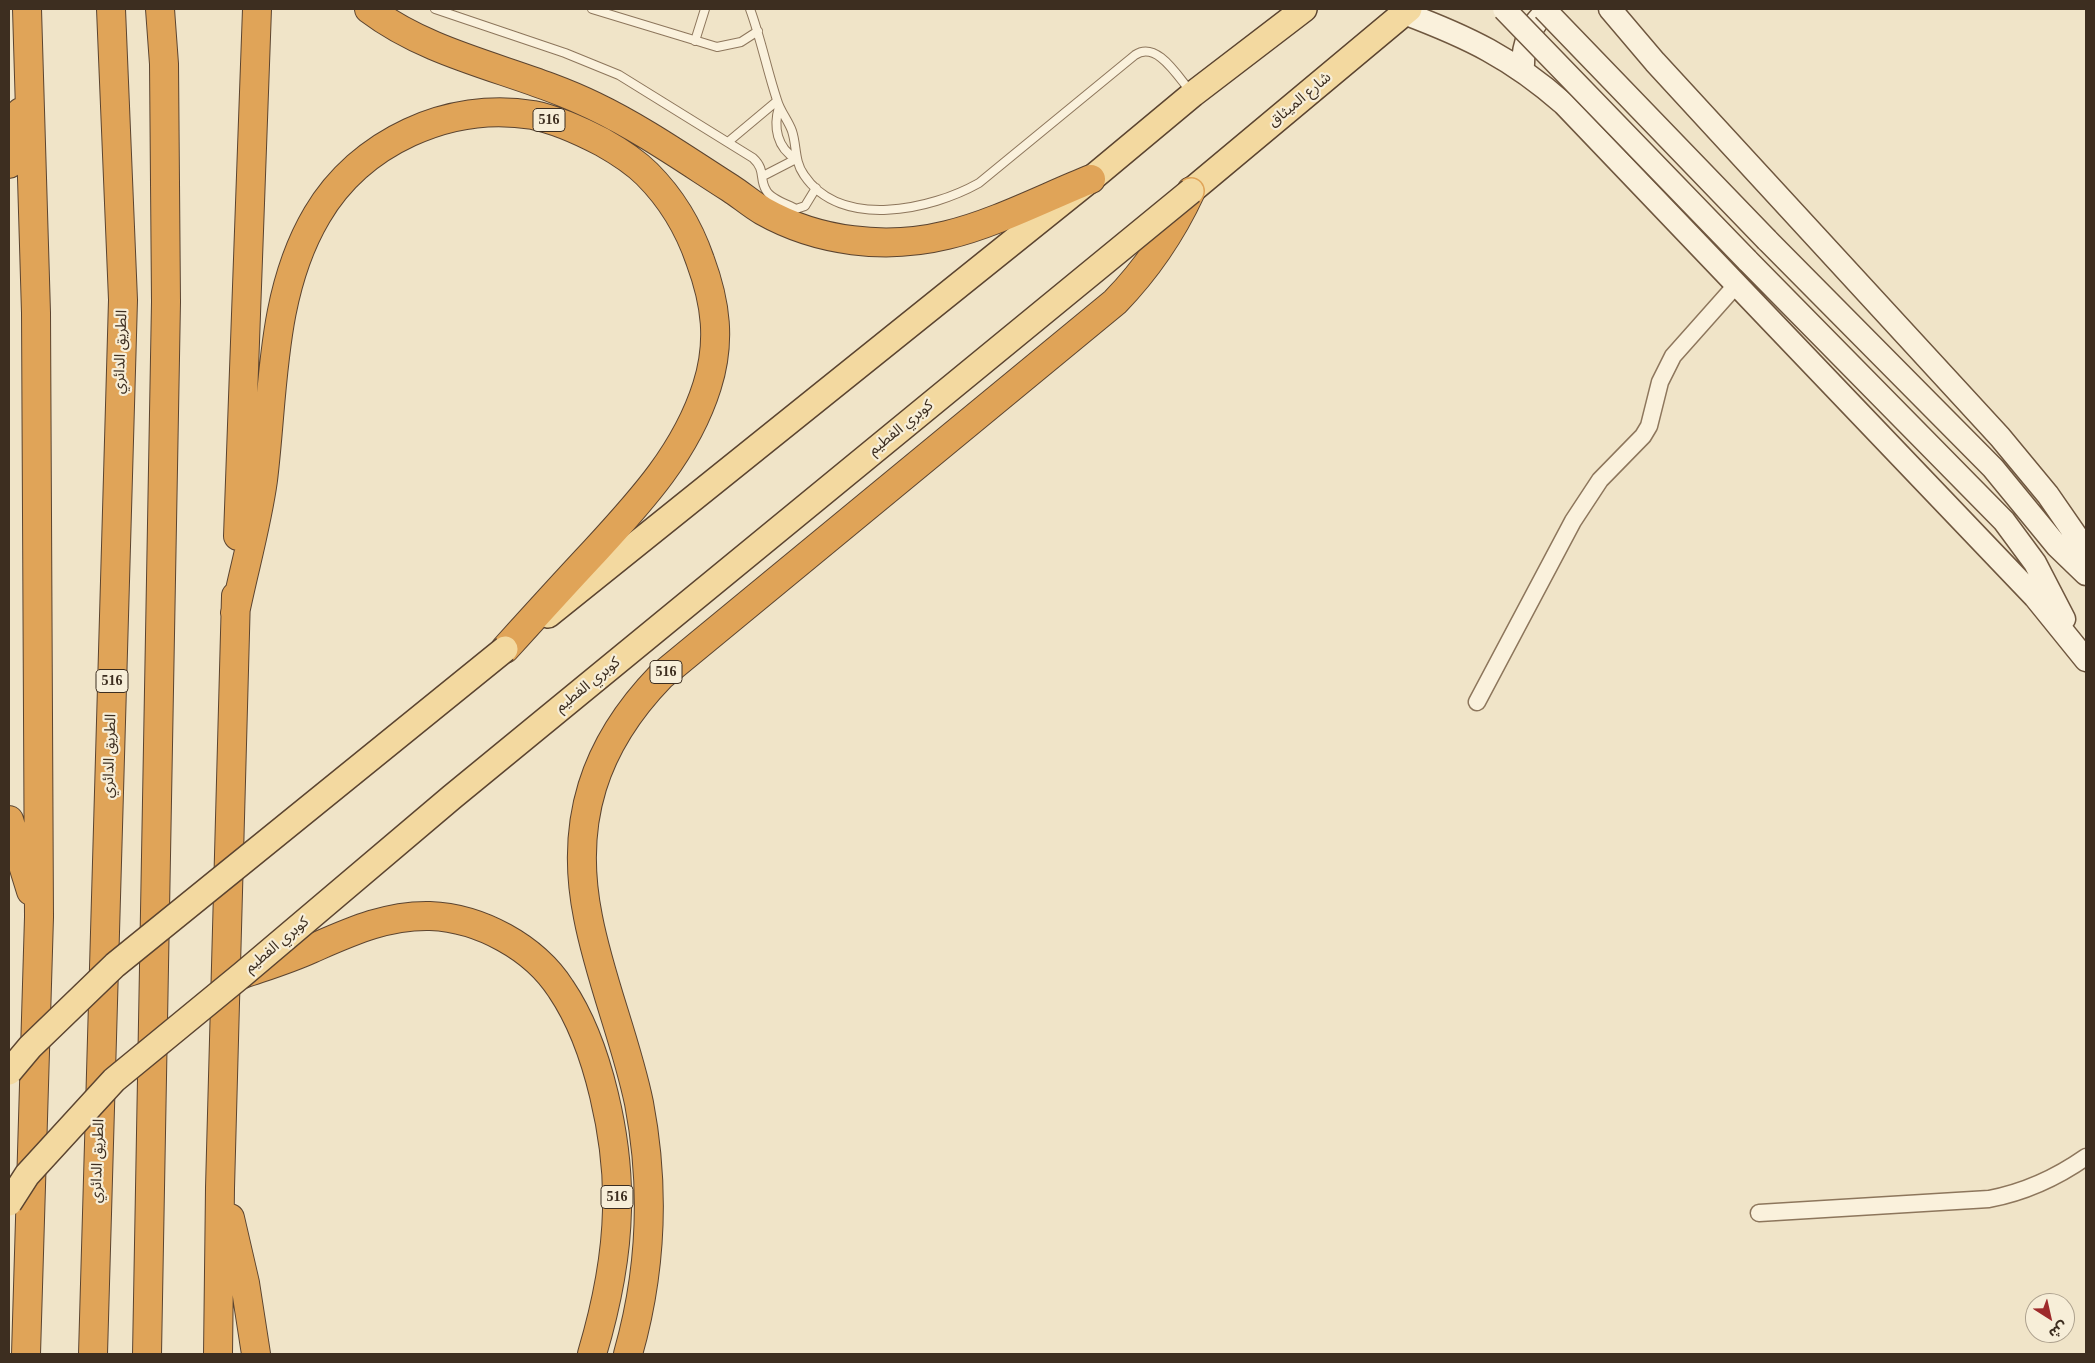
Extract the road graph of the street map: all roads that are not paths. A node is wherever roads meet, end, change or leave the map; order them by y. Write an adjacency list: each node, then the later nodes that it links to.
1 (27, 9): 19 (highway)
2 (111, 9): 47 (highway, الطريق الدائري / 516)
3 (160, 9): 48 (highway)
4 (257, 9): 32 (highway, 516)
5 (369, 9): 26 (highway, 516)
6 (435, 9): 22 (lane)
7 (592, 9): 17 (lane)
8 (705, 9): 17 (lane)
9 (750, 9): 16 (lane)
10 (1304, 9): 20 (main road)
11 (1504, 9): 33 (main road, bridge)
12 (1544, 9): 31 (main road, bridge)
13 (1549, 9): 18 (main road)
14 (1610, 9): 30 (main road)
15 (1406, 11): 18 (main road); 28 (main road, شارع الميثاق)
16 (758, 32): 17 (lane); 21 (lane)
17 (695, 41)
18 (1523, 70): 29 (main road)
19 (30, 87): 24 (highway); 38 (highway)
20 (1193, 94): 26 (main road); 27 (lane)
21 (778, 104): 22 (lane); 23 (lane); 23 (lane)
22 (728, 142): 25 (lane)
23 (796, 159): 25 (lane); 27 (lane)
24 (9, 164)
25 (763, 176): 27 (lane)
26 (1091, 178): 34 (main road)
27 (816, 188)
28 (1191, 191): 39 (main road, كوبري الفطيم, bridge); 52 (highway, 516)
29 (1737, 284): 33 (main road); 36 (street)
30 (2086, 550)
31 (2086, 574)
32 (235, 613): 34 (highway, 516); 43 (highway, 516)
33 (2070, 638): 35 (main road)
34 (505, 649): 40 (main road, bridge)
35 (2086, 660)
36 (1477, 702)
37 (9, 820): 38 (highway)
38 (39, 917): 46 (highway)
39 (244, 974): 44 (main road, كوبري الفطيم, bridge); 51 (highway, 516)
40 (19, 1053): 41 (main road, bridge)
41 (9, 1072)
42 (2086, 1157): 45 (street)
43 (220, 1188): 49 (highway, 516); 50 (highway, 516)
44 (9, 1203)
45 (1759, 1214)
46 (26, 1354)
47 (94, 1354)
48 (146, 1354)
49 (218, 1354)
50 (256, 1354)
51 (592, 1354)
52 (628, 1354)

